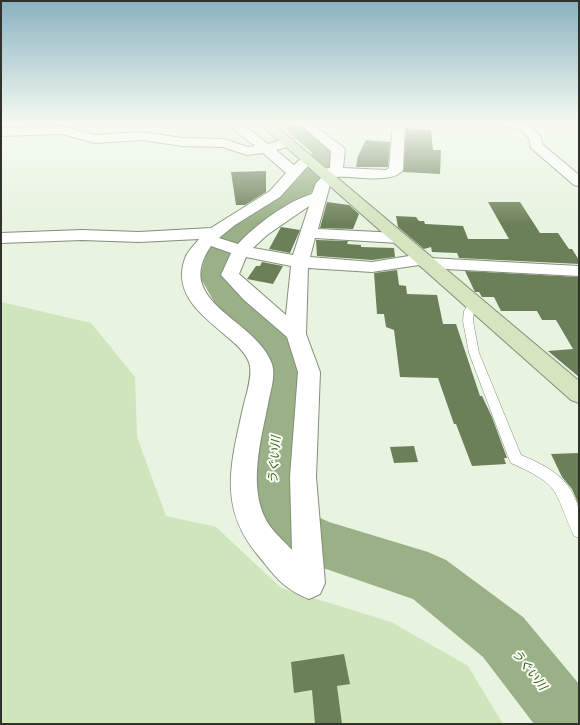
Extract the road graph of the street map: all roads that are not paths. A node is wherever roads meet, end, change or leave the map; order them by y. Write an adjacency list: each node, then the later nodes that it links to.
1 (275, 157): 6 (street)
2 (302, 157): 6 (street)
3 (332, 157): 6 (street)
4 (397, 157): 6 (street)
5 (550, 157): 7 (street)
6 (317, 173): 8 (street); 9 (street); 11 (street); 12 (street)
7 (579, 182)
8 (308, 233): 11 (street); 14 (street)
9 (210, 236): 10 (street); 12 (street); 17 (street)
10 (1, 238)
11 (398, 238): 13 (street)
12 (242, 250): 14 (street); 17 (street)
13 (424, 261): 14 (street); 15 (street); 16 (street)
14 (300, 262): 17 (street)
15 (579, 270)
16 (473, 303): 18 (street); 19 (lane)
17 (296, 334)
18 (579, 394)
19 (579, 531)

